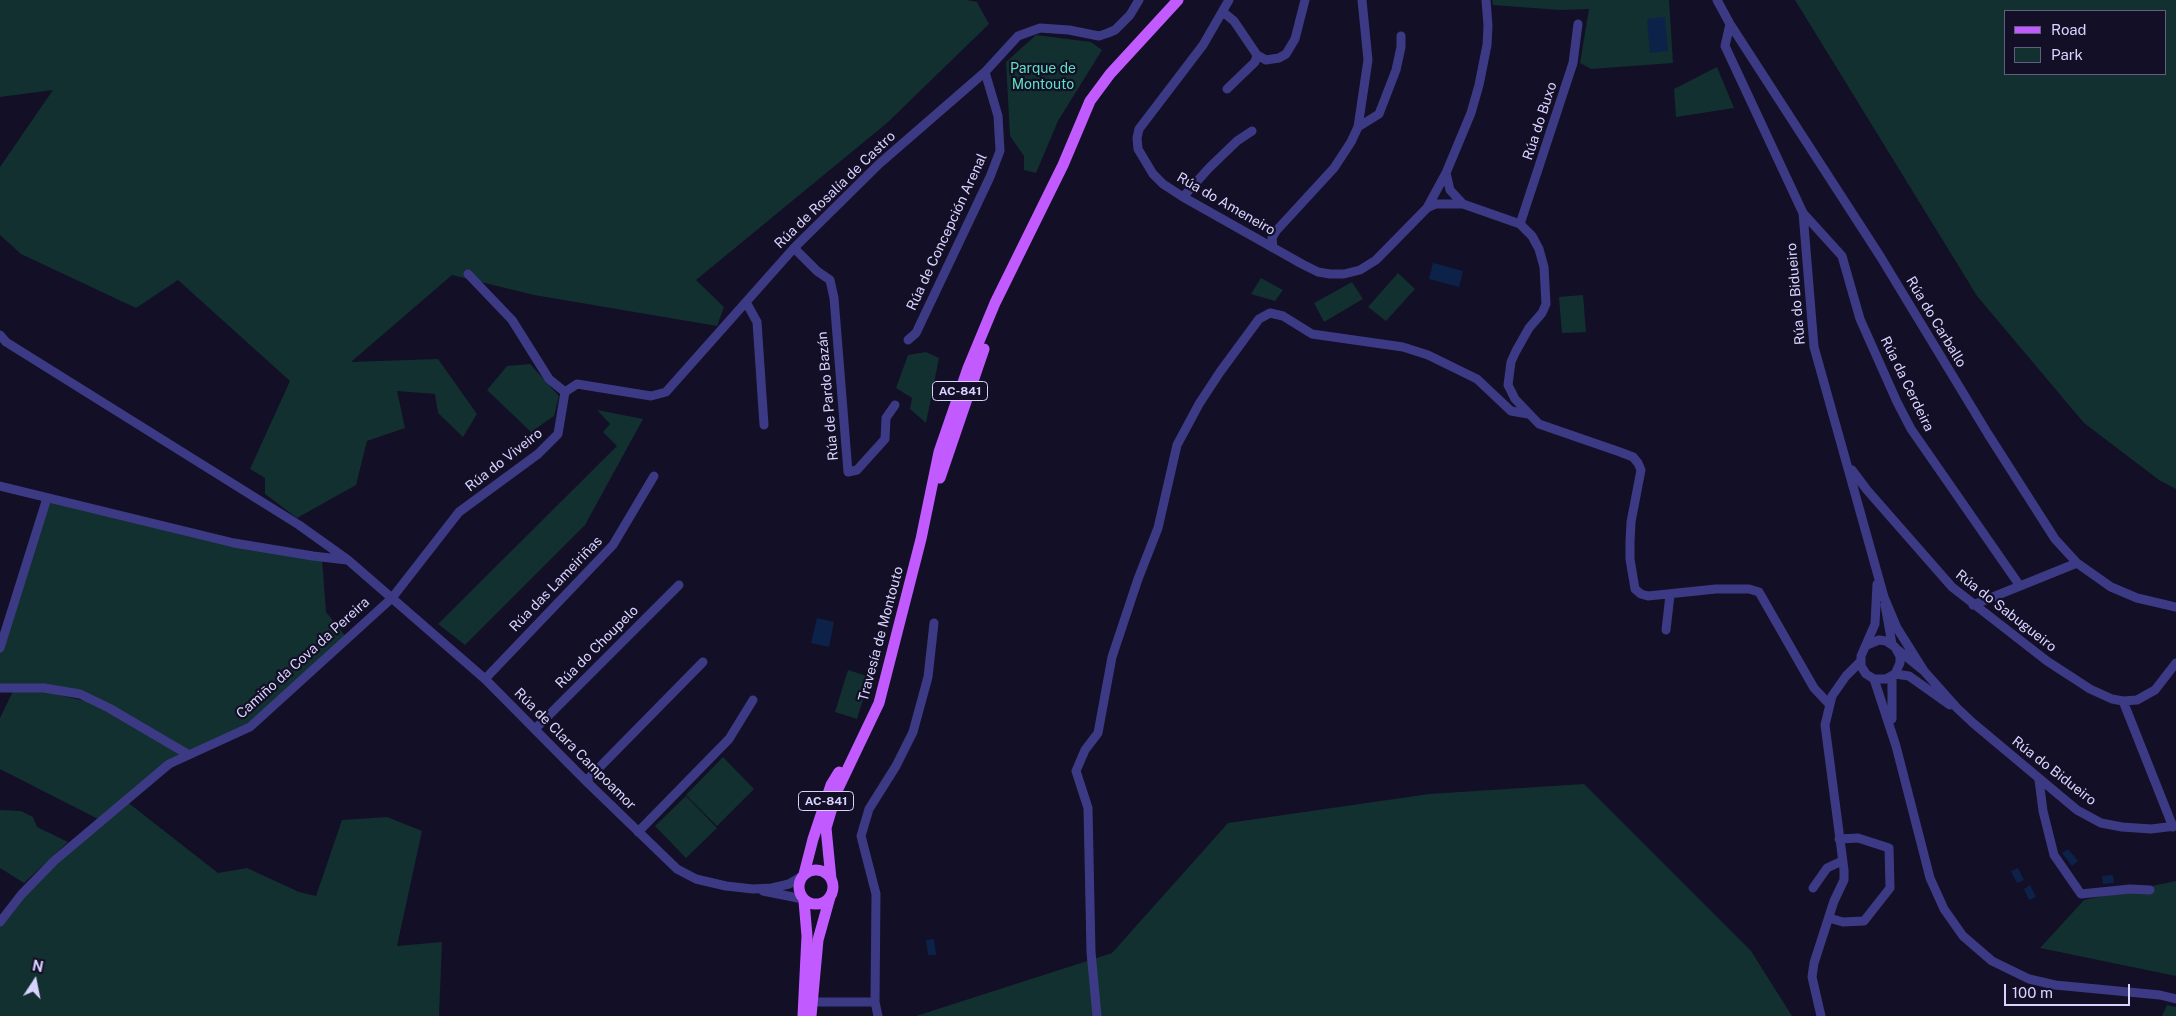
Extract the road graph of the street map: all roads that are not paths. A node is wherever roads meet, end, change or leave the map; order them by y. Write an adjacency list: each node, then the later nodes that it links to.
1 (1139, 0): 15 (street, Rúa de Rosalía de Castro)
2 (1172, 0): 12 (main road, Travesía de Montouto / AC-841)
3 (1178, 0): 12 (main road, Travesía de Montouto / AC-841)
4 (1229, 0): 9 (street, Rúa do Ameneiro)
5 (1305, 0): 14 (street)
6 (1362, 0): 17 (street)
7 (1486, 0): 19 (street, Rúa do Ameneiro)
8 (1717, 0): 11 (street, Rúa do Carballo)
9 (1223, 12): 14 (street); 20 (street, Rúa do Ameneiro)
10 (1578, 24): 24 (street, Rúa do Buxo)
11 (1730, 24): 23 (street, Rúa do Bidueiro); 40 (street, Rúa do Carballo)
12 (1152, 26): 70 (main road, Travesía de Montouto / AC-841)
13 (1401, 36): 17 (street)
14 (1257, 55): 16 (street)
15 (985, 72): 25 (street, Rúa de Rosalía de Castro); 30 (street, Rúa de Concepción Arenal)
16 (1227, 89)
17 (1358, 127): 26 (street)
18 (1252, 132): 20 (street)
19 (1446, 173): 21 (street); 22 (street, Rúa do Ameneiro)
20 (1183, 197): 26 (street, Rúa do Ameneiro)
21 (1463, 204): 22 (street); 24 (street)
22 (1427, 208): 26 (street, Rúa do Ameneiro)
23 (1803, 213): 35 (street, Rúa do Bidueiro); 43 (street, Rúa da Cerdeira)
24 (1520, 224): 33 (street)
25 (794, 248): 28 (street, Rúa de Rosalía de Castro); 32 (street, Rúa de Pardo Bazán)
26 (1273, 248)
27 (468, 274): 31 (street)
28 (746, 302): 31 (street, Rúa de Rosalía de Castro); 34 (street)
29 (0, 334): 39 (street, Rúa de Clara Campoamor)
30 (908, 340)
31 (565, 392): 45 (street, Rúa do Viveiro)
32 (895, 404)
33 (1528, 414): 44 (street); 94 (street)
34 (764, 425)
35 (1848, 465): 41 (street, Rúa do Bidueiro); 46 (street, Rúa do Sabugueiro)
36 (654, 476): 62 (street, Rúa das Lameiriñas)
37 (0, 486): 38 (street)
38 (47, 498): 39 (street); 54 (street)
39 (348, 560): 45 (street, Rúa de Clara Campoamor)
40 (2077, 563): 43 (street); 47 (street, Rúa do Carballo)
41 (1877, 571): 48 (street, Rúa do Bidueiro); 50 (street, Rúa do Bidueiro)
42 (679, 585): 69 (street, Rúa do Choupelo)
43 (2020, 586): 46 (street)
44 (1670, 595): 51 (street); 67 (street)
45 (392, 598): 62 (street, Rúa de Clara Campoamor); 72 (street, Camiño da Cova da Pereira)
46 (1973, 604): 66 (street, Rúa do Sabugueiro)
47 (2176, 607)
48 (1888, 612): 50 (street); 53 (street, Rúa do Bidueiro); 58 (street, Rúa do Bidueiro)
49 (934, 623): 90 (street)
50 (1875, 624): 52 (street, Rúa do Bidueiro)
51 (1666, 630)
52 (1867, 646): 53 (street); 56 (street)
53 (1895, 647): 58 (street, Rúa do Bidueiro); 59 (street)
54 (0, 648)
55 (703, 662): 74 (street)
56 (1860, 662): 61 (street); 63 (street)
57 (2176, 664): 66 (street)
58 (1924, 671): 60 (street, Rúa do Bidueiro); 68 (street, Rúa do Bidueiro)
59 (1893, 675): 60 (street, Rúa do Bidueiro); 61 (street); 71 (street)
60 (1909, 676): 68 (street, Rúa do Bidueiro)
61 (1870, 677): 63 (street); 71 (street)
62 (485, 679): 69 (street, Rúa de Clara Campoamor)
63 (1842, 682): 67 (street)
64 (0, 688): 72 (street)
65 (753, 700): 76 (street)
66 (2122, 701): 75 (street)
67 (1829, 704): 77 (street)
68 (1957, 708): 73 (street, Rúa do Bidueiro)
69 (534, 729): 74 (street, Rúa de Clara Campoamor)
70 (864, 736): 79 (main road, Travesía de Montouto / AC-841); 80 (main road, Travesía de Montouto / AC-841)
71 (1894, 739): 88 (street)
72 (188, 755): 87 (street, Camiño da Cova da Pereira)
73 (2039, 780): 75 (street, Rúa do Bidueiro); 83 (street)
74 (586, 781): 76 (street, Rúa de Clara Campoamor)
75 (2175, 826)
76 (638, 832): 81 (street, Rúa de Clara Campoamor)
77 (1839, 839): 78 (street); 86 (street)
78 (1842, 861): 82 (street); 86 (street)
79 (803, 876): 80 (main road); 81 (street); 85 (main road, Travesía de Montouto / AC-841)
80 (831, 879): 84 (main road, Travesía de Montouto / AC-841)
81 (753, 888): 85 (street)
82 (1813, 888)
83 (2150, 890)
84 (830, 897): 85 (main road); 89 (main road, Travesía de Montouto / AC-841)
85 (804, 900): 89 (main road, Travesía de Montouto / AC-841)
86 (1829, 918): 95 (street)
87 (0, 922)
88 (2176, 999)
89 (808, 1002): 90 (street); 91 (main road, Travesía de Montouto / AC-841); 92 (main road, Travesía de Montouto / AC-841)
90 (875, 1002): 93 (street)
91 (801, 1016)
92 (811, 1016)
93 (878, 1016)
94 (1097, 1016)
95 (1821, 1016)

